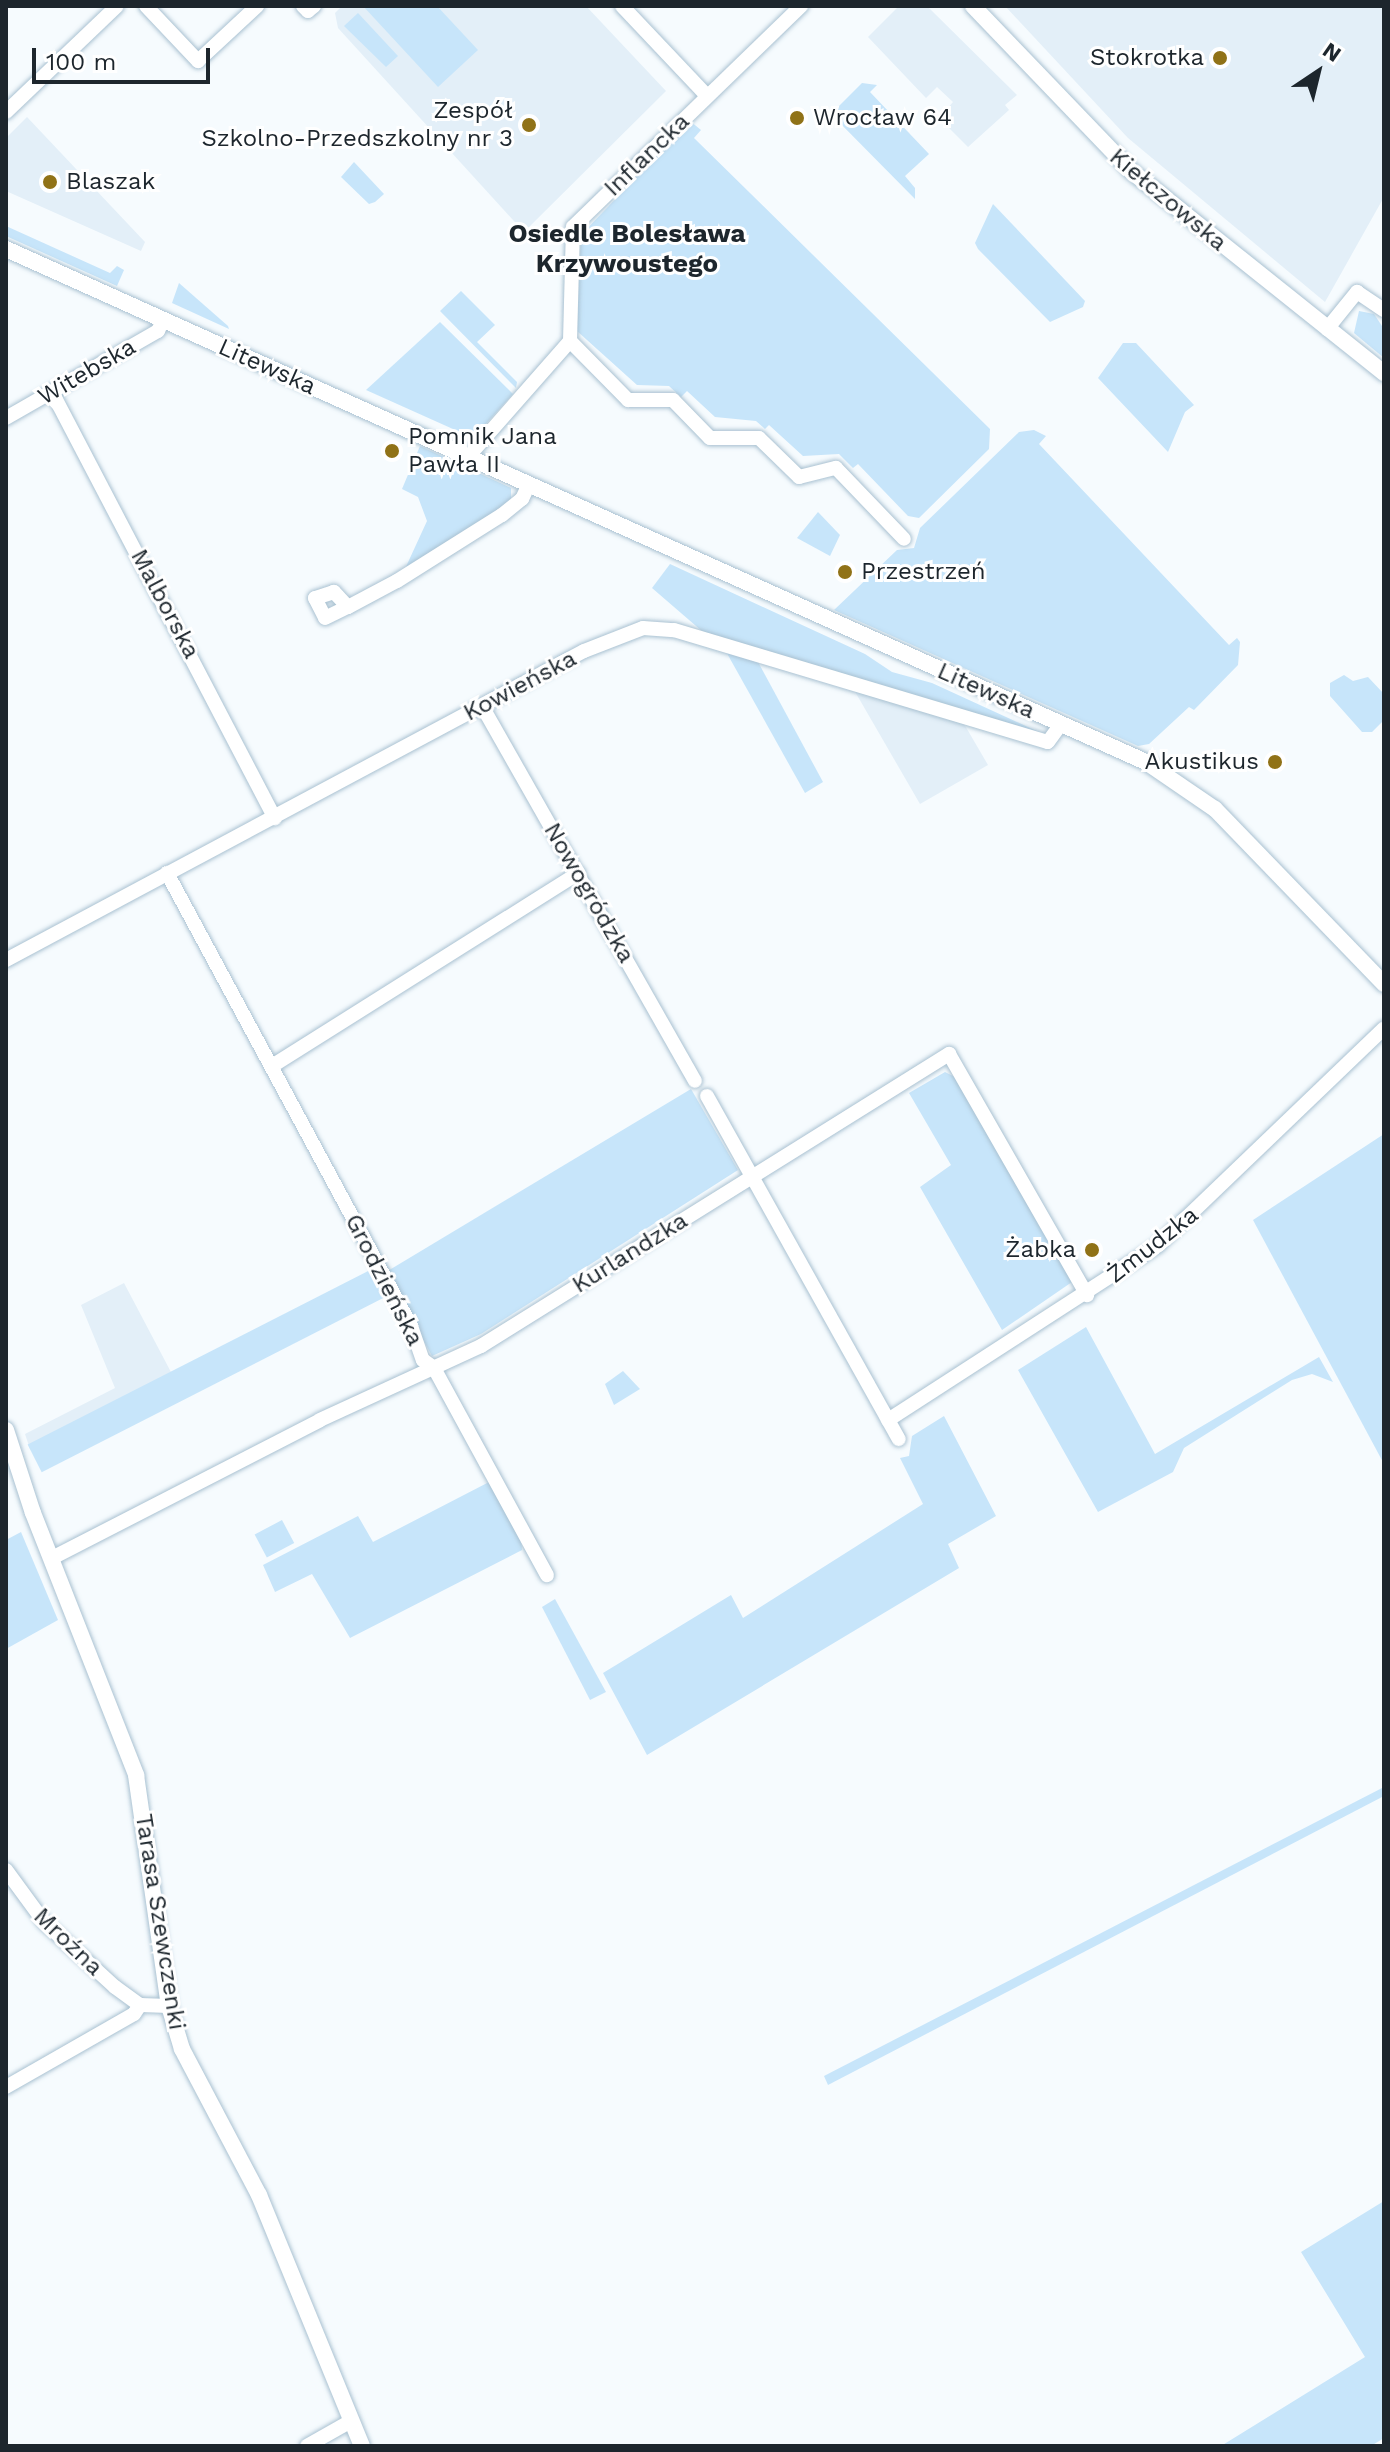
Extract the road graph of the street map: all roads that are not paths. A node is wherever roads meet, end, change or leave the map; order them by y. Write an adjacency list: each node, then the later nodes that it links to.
1 (117, 6): 10 (street)
2 (146, 6): 3 (street)
3 (257, 6)
4 (303, 6): 5 (street)
5 (314, 6)
6 (622, 6): 9 (street, Inflancka)
7 (801, 6): 9 (street, Inflancka)
8 (973, 6): 14 (street, Kiełczowska)
9 (707, 96): 15 (street, Inflancka)
10 (6, 112)
11 (6, 249): 13 (street, Litewska)
12 (1384, 310): 14 (street)
13 (163, 320): 17 (street, Witebska); 19 (street, Litewska)
14 (1327, 329): 16 (street, Kiełczowska)
15 (570, 341): 19 (street); 21 (street)
16 (1384, 373)
17 (52, 392): 18 (street, Witebska); 25 (street, Malborska)
18 (6, 418)
19 (468, 457): 20 (street, Litewska)
20 (529, 484): 22 (street); 24 (street, Litewska)
21 (904, 539)
22 (348, 607)
23 (482, 706): 24 (street, Kowieńska); 25 (street, Kowieńska); 27 (street, Nowogródzka)
24 (1061, 724): 29 (street, Litewska)
25 (275, 818): 26 (street, Kowieńska)
26 (167, 873): 28 (street, Kowieńska); 31 (street, Grodzieńska)
27 (578, 873): 31 (street); 32 (street, Nowogródzka)
28 (6, 960)
29 (1384, 984)
30 (1384, 1028): 35 (street, Żmudzka)
31 (272, 1066): 36 (street, Grodzieńska)
32 (695, 1081)
33 (707, 1096): 34 (street)
34 (752, 1175): 35 (street, Kurlandzka); 36 (street, Kurlandzka); 37 (street)
35 (1087, 1295): 37 (street, Żmudzka)
36 (434, 1368): 40 (street, Kurlandzka); 41 (street, Grodzieńska)
37 (888, 1420): 39 (street)
38 (6, 1430): 40 (street, Tarasa Szewczenki)
39 (899, 1439)
40 (52, 1558): 44 (street, Tarasa Szewczenki)
41 (547, 1575)
42 (6, 1870): 43 (street, Mroźna)
43 (140, 2005): 44 (street); 45 (street)
44 (169, 2006): 46 (street, Tarasa Szewczenki)
45 (6, 2087)
46 (351, 2421): 47 (street); 48 (street, Tarasa Szewczenki)
47 (307, 2446)
48 (362, 2446)

